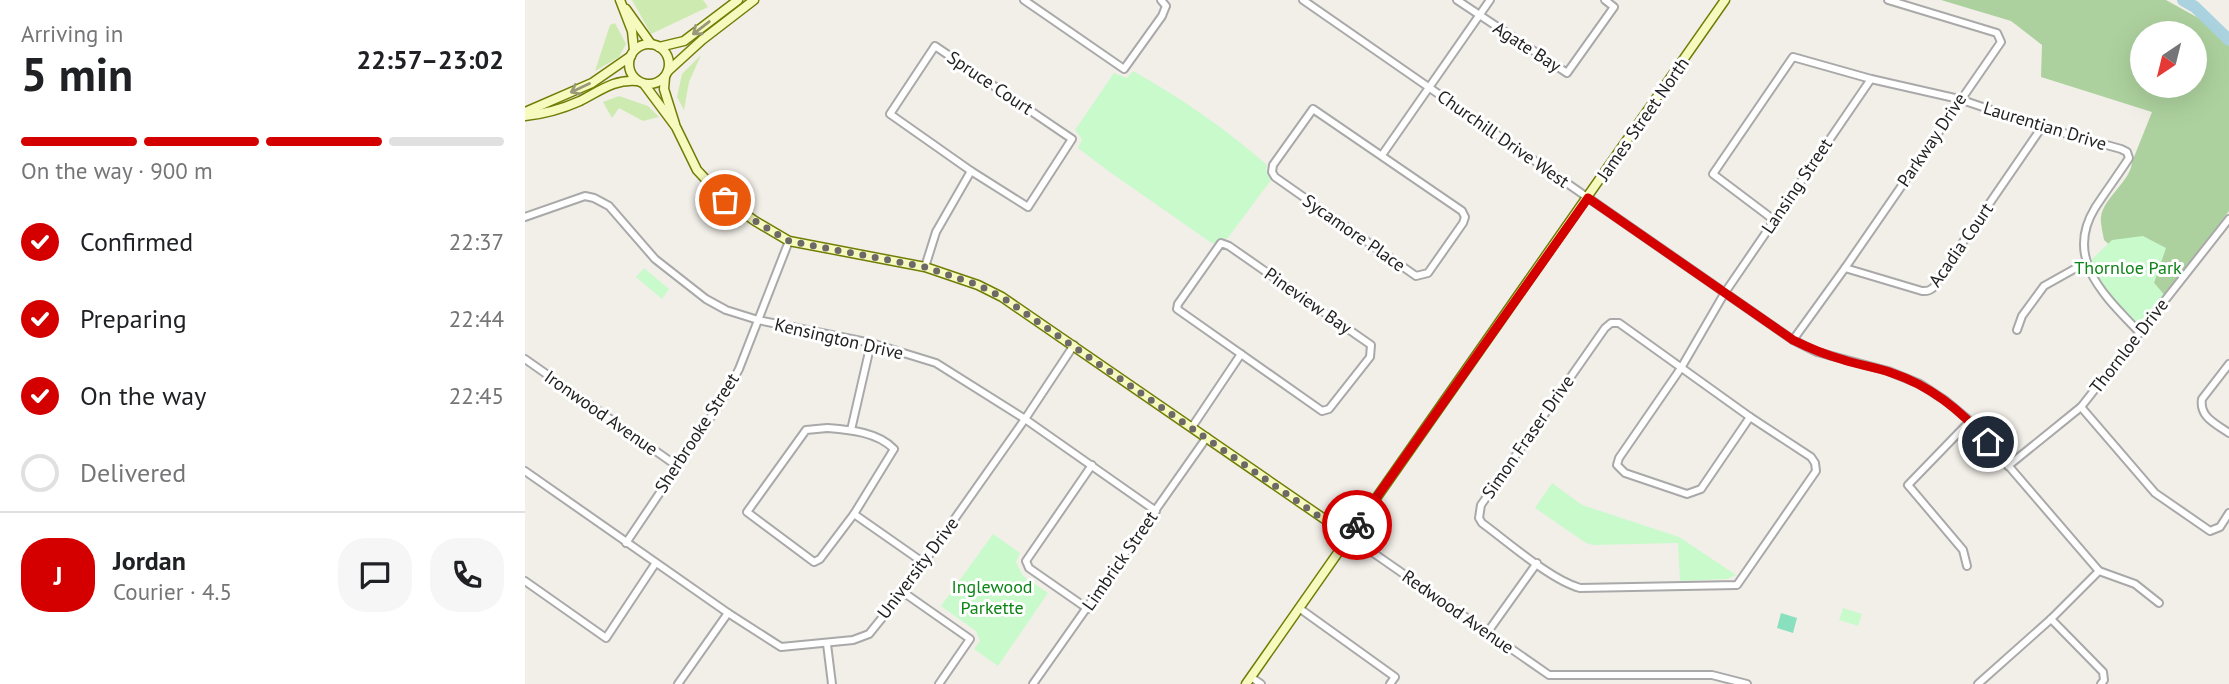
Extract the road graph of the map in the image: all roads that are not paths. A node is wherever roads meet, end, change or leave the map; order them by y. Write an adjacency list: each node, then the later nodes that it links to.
1 (738, 0): 13 (street, one-way to 13)
2 (754, 0): 15 (street)
3 (1024, 0): 4 (street)
4 (1161, 0)
5 (1303, 0): 18 (street, Churchill Drive West)
6 (1457, 0): 12 (street)
7 (1490, 0): 12 (street)
8 (1605, 0): 12 (street, Agate Bay)
9 (1725, 0): 25 (street, James Street North)
10 (1888, 0): 19 (street, Parkway Drive)
11 (621, 2): 13 (street); 14 (street)
12 (1478, 15): 18 (street)
13 (655, 45): 14 (street); 15 (street)
14 (632, 53): 17 (street); 20 (street, one-way to 20)
15 (667, 74): 17 (street); 21 (street, Redwood Avenue)
16 (1871, 79): 19 (street, Laurentian Drive); 28 (street, Lansing Street); 28 (street, Laurentian Drive)
17 (640, 82): 20 (street); 21 (street, Redwood Avenue)
18 (1429, 88): 23 (street); 25 (street, Churchill Drive West)
19 (1959, 99): 22 (street, Laurentian Drive); 32 (street, Parkway Drive)
20 (525, 114)
21 (676, 127): 29 (street, Redwood Avenue)
22 (2042, 127): 30 (street, Laurentian Drive); 32 (street, Acadia Court)
23 (1382, 155): 23 (street, Sycamore Place)
24 (971, 171): 24 (street, Spruce Court); 31 (street)
25 (1588, 198): 33 (street, Churchill Drive West); 59 (street, James Street North)
26 (525, 217): 34 (street, Kensington Drive)
27 (2229, 219): 36 (street, Thornloe Drive)
28 (1775, 220): 33 (street, Lansing Street)
29 (789, 241): 31 (street, Redwood Avenue); 34 (street, Sherbrooke Street)
30 (2085, 263): 35 (street); 36 (street)
31 (925, 267): 39 (street, Redwood Avenue)
32 (1845, 268): 37 (street, Parkway Drive)
33 (1724, 294): 37 (street, Churchill Drive West); 43 (street, Lansing Street)
34 (758, 320): 38 (street, Kensington Drive); 53 (street, Sherbrooke Street)
35 (2017, 330)
36 (2140, 333): 44 (street, Thornloe Drive)
37 (1793, 340): 47 (street, Churchill Drive West)
38 (871, 343): 46 (street, Kensington Drive); 49 (street)
39 (1074, 345): 46 (street, University Drive); 48 (street, Redwood Avenue)
40 (1241, 354): 40 (street, Pineview Bay); 48 (street)
41 (525, 359): 53 (street, Ironwood Avenue)
42 (2229, 364): 50 (street)
43 (1681, 368): 45 (street, Simon Fraser Drive); 45 (street, Lansing Street); 62 (street, Simon Fraser Drive)
44 (2081, 407): 54 (street, Thornloe Drive); 57 (street, Thornloe Drive)
45 (1750, 417): 62 (street, Simon Fraser Drive)
46 (1025, 419): 52 (street, Kensington Drive); 61 (street, University Drive)
47 (1970, 421): 54 (street, Churchill Drive West); 64 (street)
48 (1192, 427): 51 (street, Redwood Avenue)
49 (851, 430): 58 (street); 58 (street)
50 (2229, 433)
51 (1207, 437): 56 (street, Limbrick Street); 59 (street, Redwood Avenue)
52 (1092, 465): 56 (street, Kensington Drive); 70 (street)
53 (677, 466): 60 (street, Sherbrooke Street)
54 (2008, 466): 65 (street, Churchill Drive West)
55 (525, 471): 60 (street, University Drive)
56 (1156, 510): 70 (street, Limbrick Street)
57 (2229, 513)
58 (854, 514): 61 (street)
59 (1349, 537): 69 (street, James Street North); 73 (street, Redwood Avenue)
60 (626, 543): 63 (street, University Drive)
61 (924, 563): 67 (street, University Drive)
62 (1537, 563): 73 (street)
63 (655, 564): 66 (street); 71 (street, University Drive)
64 (1967, 566)
65 (2099, 571): 68 (street); 72 (street)
66 (525, 581)
67 (904, 592): 74 (street, University Drive); 81 (street)
68 (2159, 603)
69 (1299, 608): 77 (street, James Street North); 84 (street)
70 (1088, 609): 82 (street, Limbrick Street)
71 (727, 613): 74 (street, University Drive); 79 (street)
72 (2051, 618): 88 (street); 89 (street)
73 (1487, 633): 75 (street, Redwood Avenue)
74 (827, 644): 80 (street)
75 (1549, 675): 76 (street); 85 (street)
76 (1613, 676): 78 (street); 86 (street)
77 (1248, 681): 83 (street)
78 (1730, 682): 87 (street)
79 (678, 684)
80 (832, 684)
81 (939, 684)
82 (1033, 684)
83 (1261, 684)
84 (1390, 684)
85 (1546, 684)
86 (1613, 684)
87 (1747, 684)
88 (1978, 684)
89 (2101, 684)

